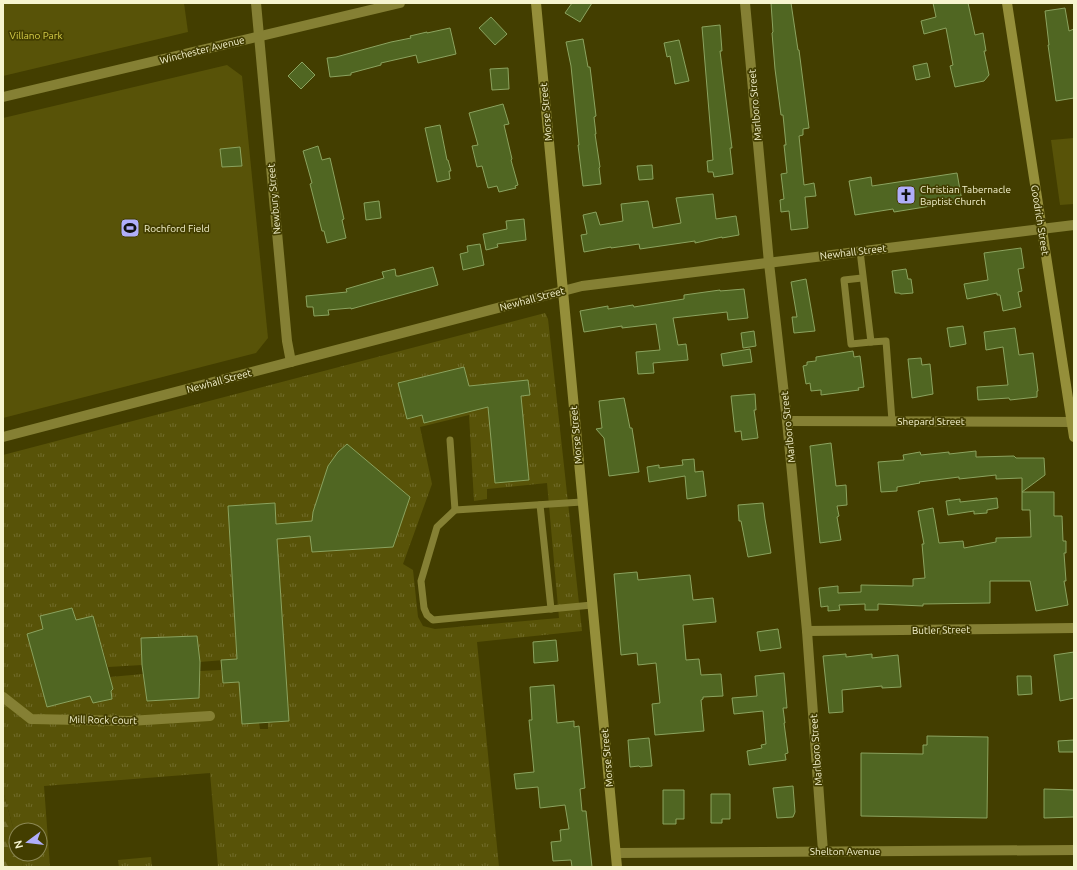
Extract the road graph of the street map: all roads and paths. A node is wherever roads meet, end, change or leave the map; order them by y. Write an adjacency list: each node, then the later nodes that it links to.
1 (256, 3): 6 (street, Newbury Street)
2 (400, 3): 6 (street, Winchester Avenue)
3 (536, 3): 13 (main road, Morse Street)
4 (745, 3): 11 (street, Marlboro Street)
5 (1007, 3): 9 (main road, Goodrich Street)
6 (258, 36): 7 (street, Winchester Avenue); 15 (street, Newbury Street)
7 (3, 97)
8 (1074, 225): 9 (street, Newhall Street)
9 (1041, 229): 10 (street, Newhall Street); 18 (main road, Goodrich Street)
10 (860, 251): 11 (street, Newhall Street); 12 (lane)
11 (770, 262): 13 (street, Newhall Street); 16 (street, Marlboro Street)
12 (862, 278): 14 (lane); 14 (lane)
13 (562, 292): 15 (street, Newhall Street); 22 (main road, Morse Street)
14 (870, 342): 17 (lane)
15 (291, 362): 19 (street, Newhall Street)
16 (787, 421): 17 (street, Shepard Street); 28 (street, Marlboro Street)
17 (892, 421): 18 (street, Shepard Street)
18 (1073, 422): 20 (main road, Goodrich Street)
19 (3, 437)
20 (1074, 437)
21 (450, 440): 24 (lane)
22 (582, 502): 23 (lane); 25 (main road, Morse Street)
23 (540, 505): 24 (lane); 26 (lane)
24 (455, 510): 26 (lane)
25 (592, 605): 26 (lane); 33 (main road, Morse Street)
26 (551, 609)
27 (1074, 628): 28 (street, Butler Street)
28 (807, 631): 32 (street, Marlboro Street)
29 (3, 697): 30 (street, Mill Rock Court)
30 (210, 716)
31 (1074, 850): 32 (street, Shelton Avenue)
32 (823, 852): 33 (street, Shelton Avenue)
33 (616, 853): 34 (main road, Morse Street)
34 (617, 867)

